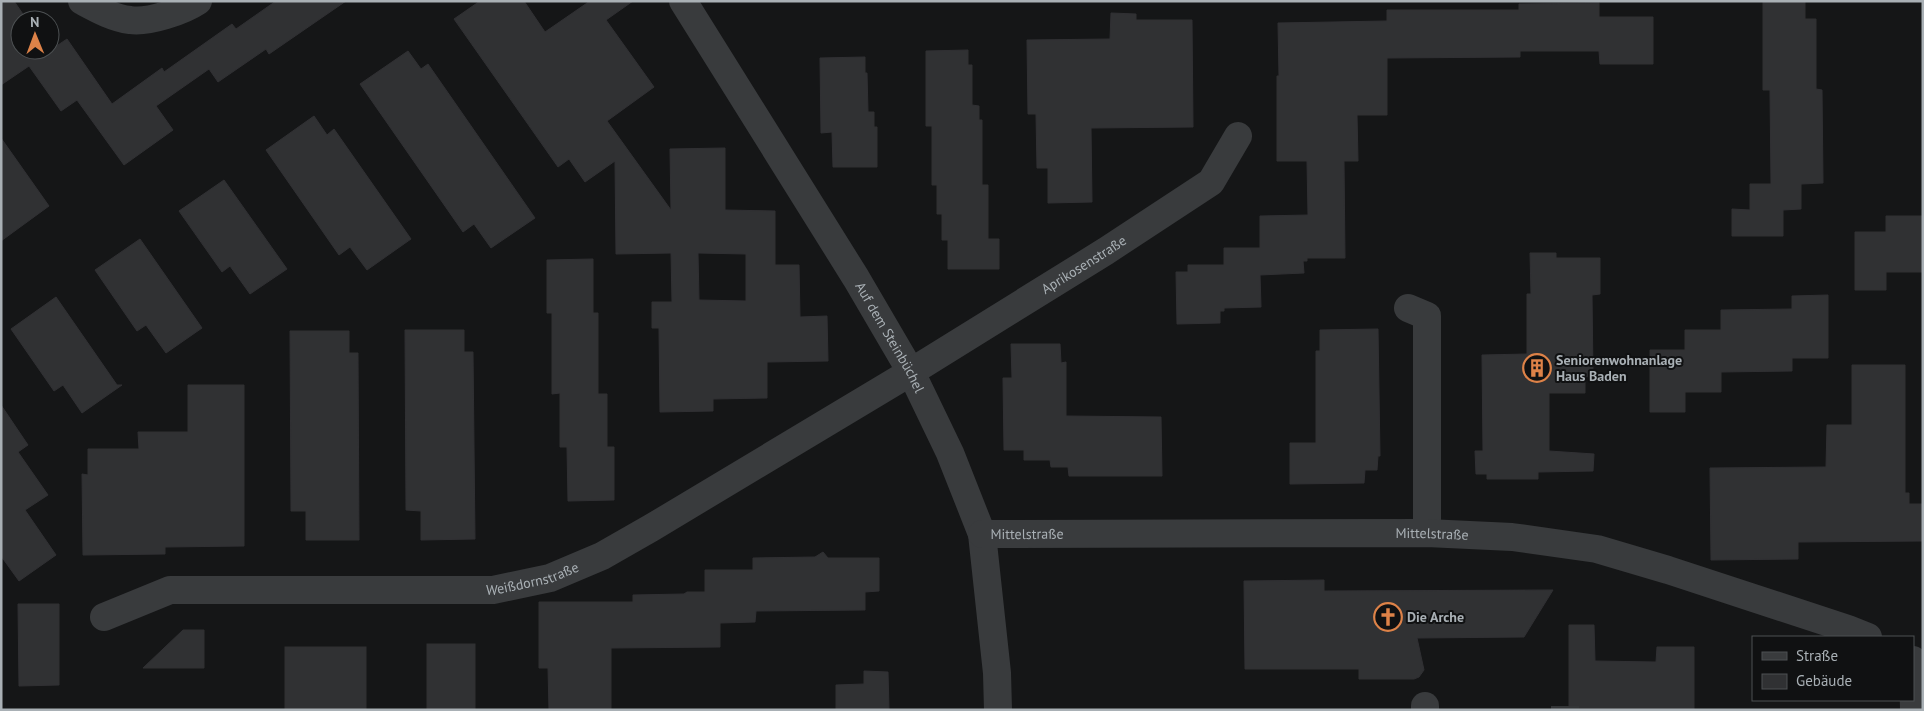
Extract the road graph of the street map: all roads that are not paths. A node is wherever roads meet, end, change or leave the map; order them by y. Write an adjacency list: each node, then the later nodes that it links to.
1 (82, 1): 2 (street)
2 (198, 1)
3 (683, 1): 6 (street, Auf dem Steinbüchel)
4 (1238, 136): 6 (street, Aprikosenstraße)
5 (1408, 308): 7 (street)
6 (911, 372): 8 (street, Auf dem Steinbüchel); 9 (street, Weißdornstraße)
7 (1427, 533): 8 (street, Mittelstraße); 10 (street, Mittelstraße)
8 (982, 534): 11 (street, Auf dem Steinbüchel)
9 (104, 617)
10 (1865, 636)
11 (998, 710)

